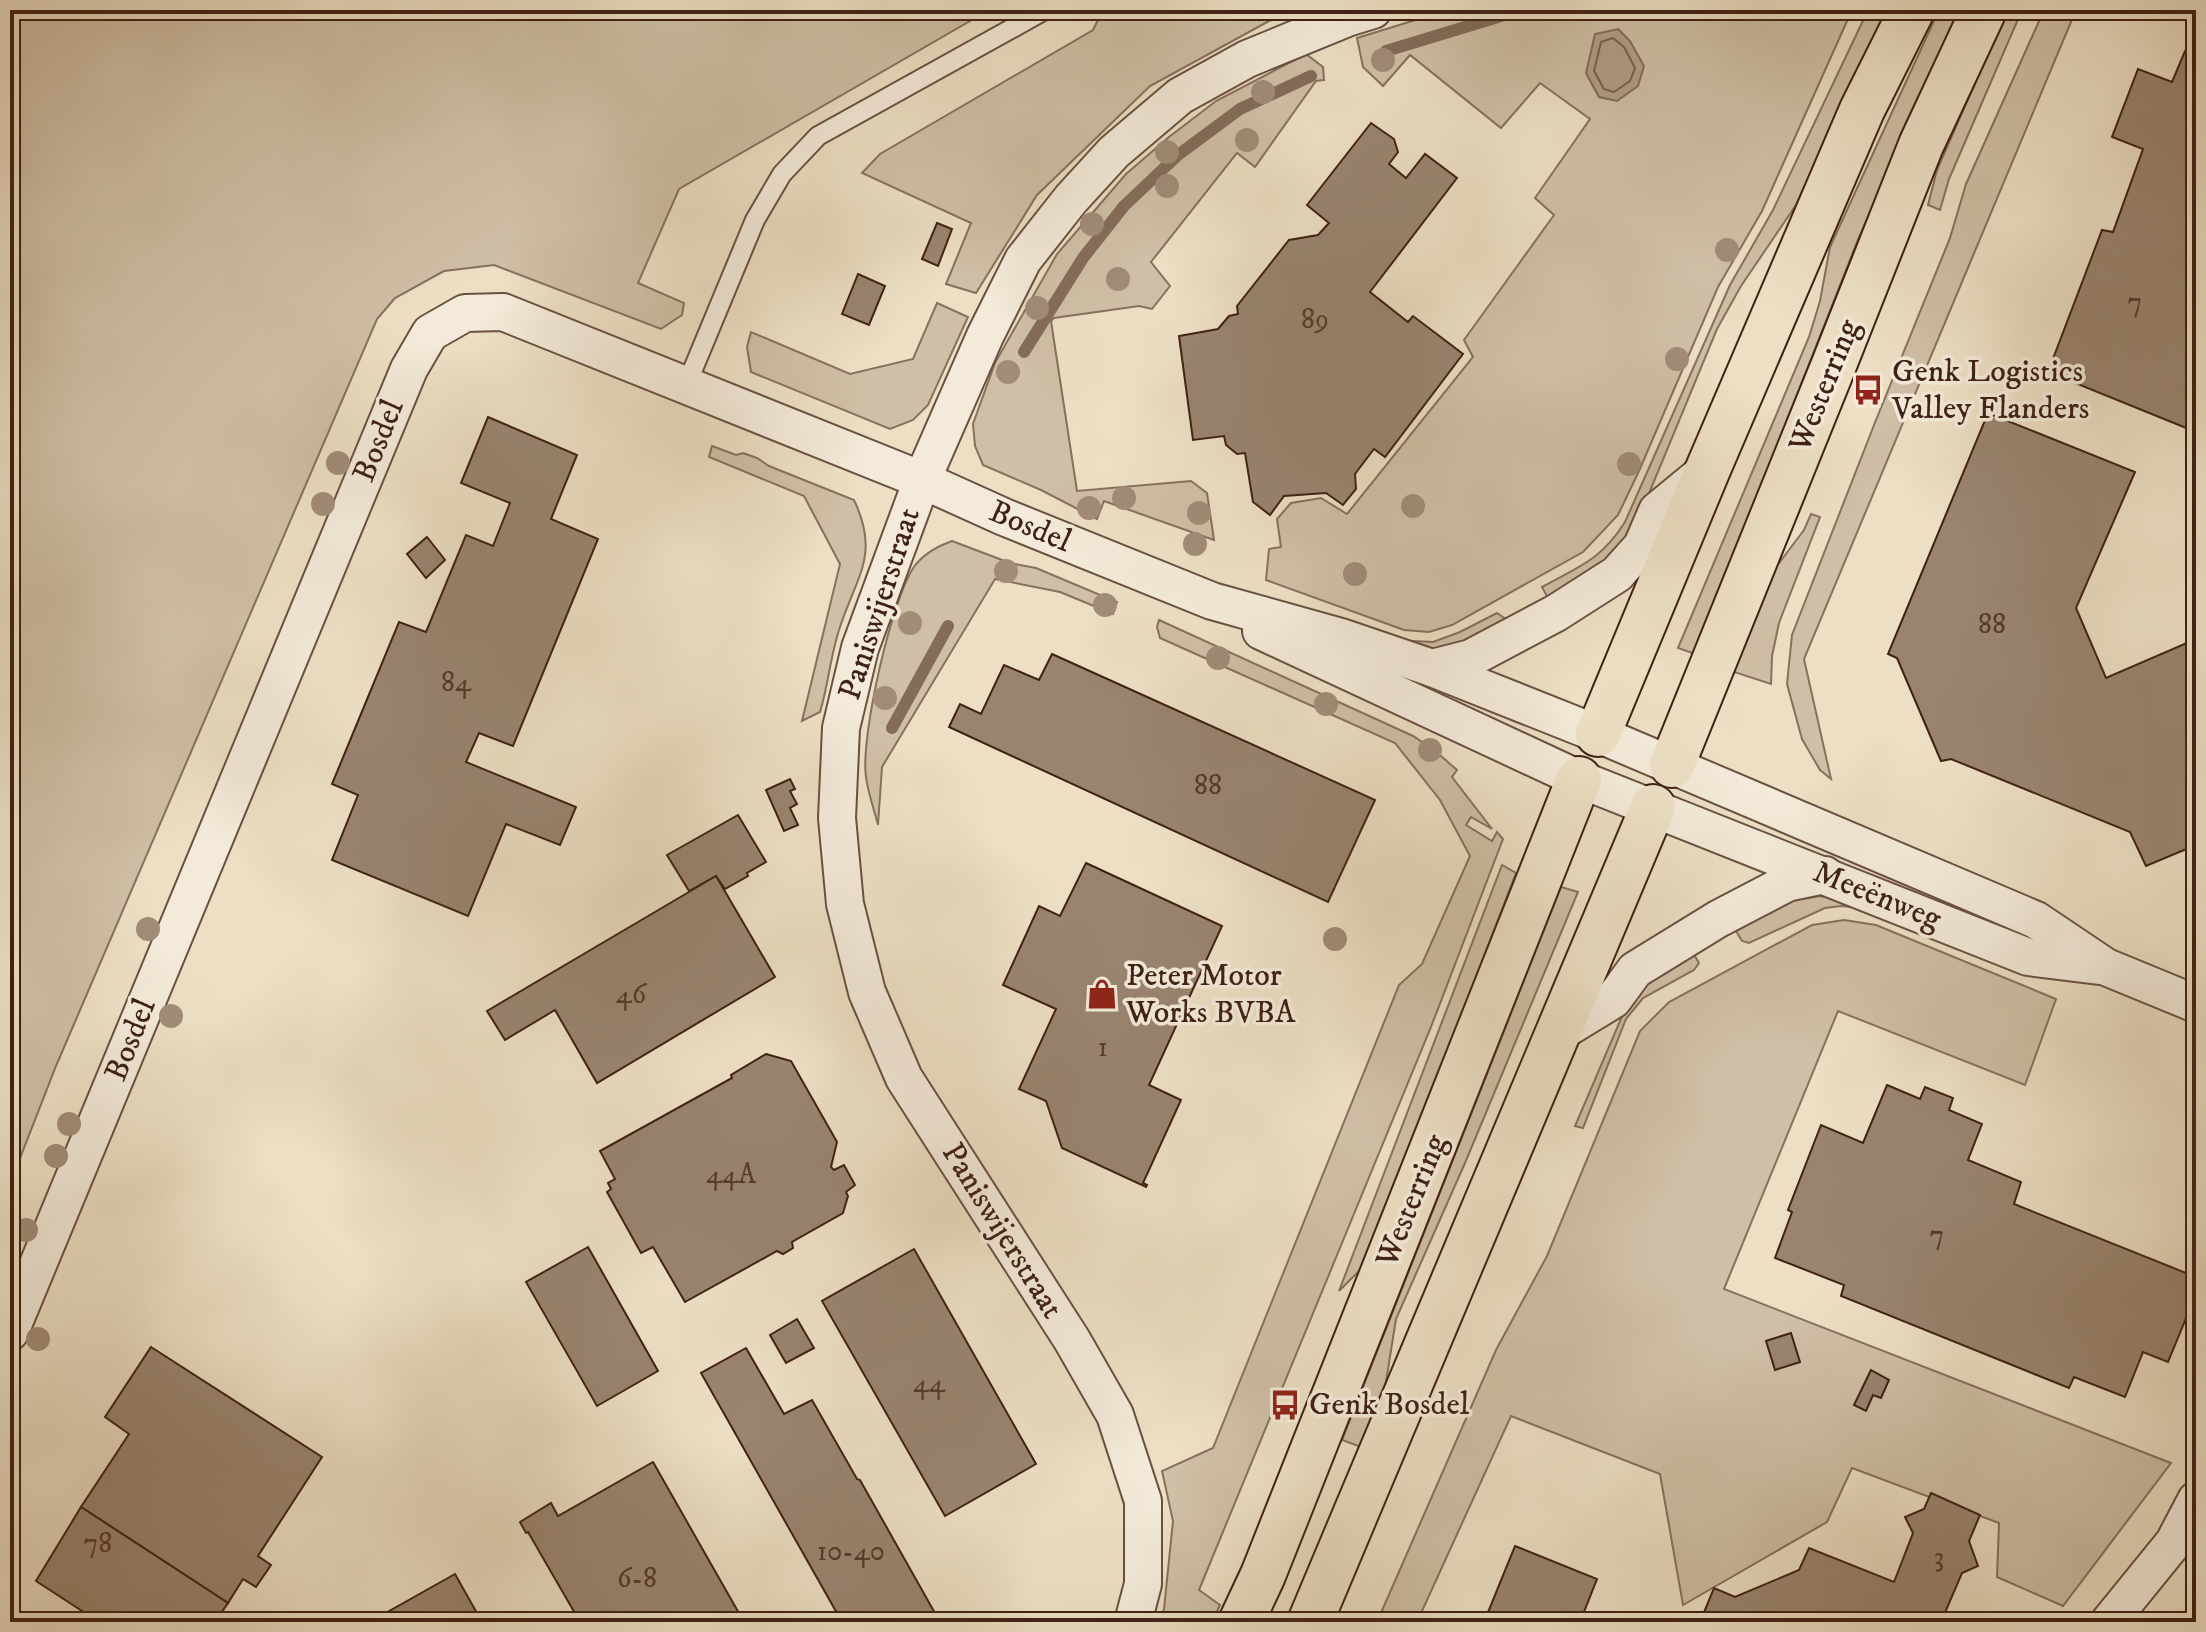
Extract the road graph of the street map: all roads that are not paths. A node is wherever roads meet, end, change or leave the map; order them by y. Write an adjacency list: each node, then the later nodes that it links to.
1 (1045, 10): 5 (lane)
2 (1373, 10): 7 (street, Paniswijerstraat)
3 (1912, 10): 6 (highway)
4 (1984, 10): 11 (highway, Westerring)
5 (686, 386): 7 (street, Bosdel); 18 (street, Bosdel)
6 (1708, 469): 9 (street); 10 (highway)
7 (922, 480): 8 (street, Bosdel); 20 (street, Paniswijerstraat)
8 (1212, 601): 9 (street, Bosdel); 12 (street, Bosdel)
9 (1432, 668): 10 (street, Bosdel)
10 (1598, 734): 11 (street, Meeënweg)
11 (1672, 765): 15 (street, Meeënweg)
12 (1579, 779): 13 (street, Meeënweg); 21 (highway, Westerring)
13 (1653, 807): 14 (street, Meeënweg); 17 (highway)
14 (1825, 875): 15 (street, Meeënweg); 17 (street)
15 (2106, 967): 16 (street, Meeënweg)
16 (2196, 1004)
17 (1559, 1033): 22 (highway)
18 (10, 1332)
19 (2196, 1500): 23 (street)
20 (1133, 1622)
21 (1241, 1622)
22 (1310, 1622)
23 (2109, 1622)

